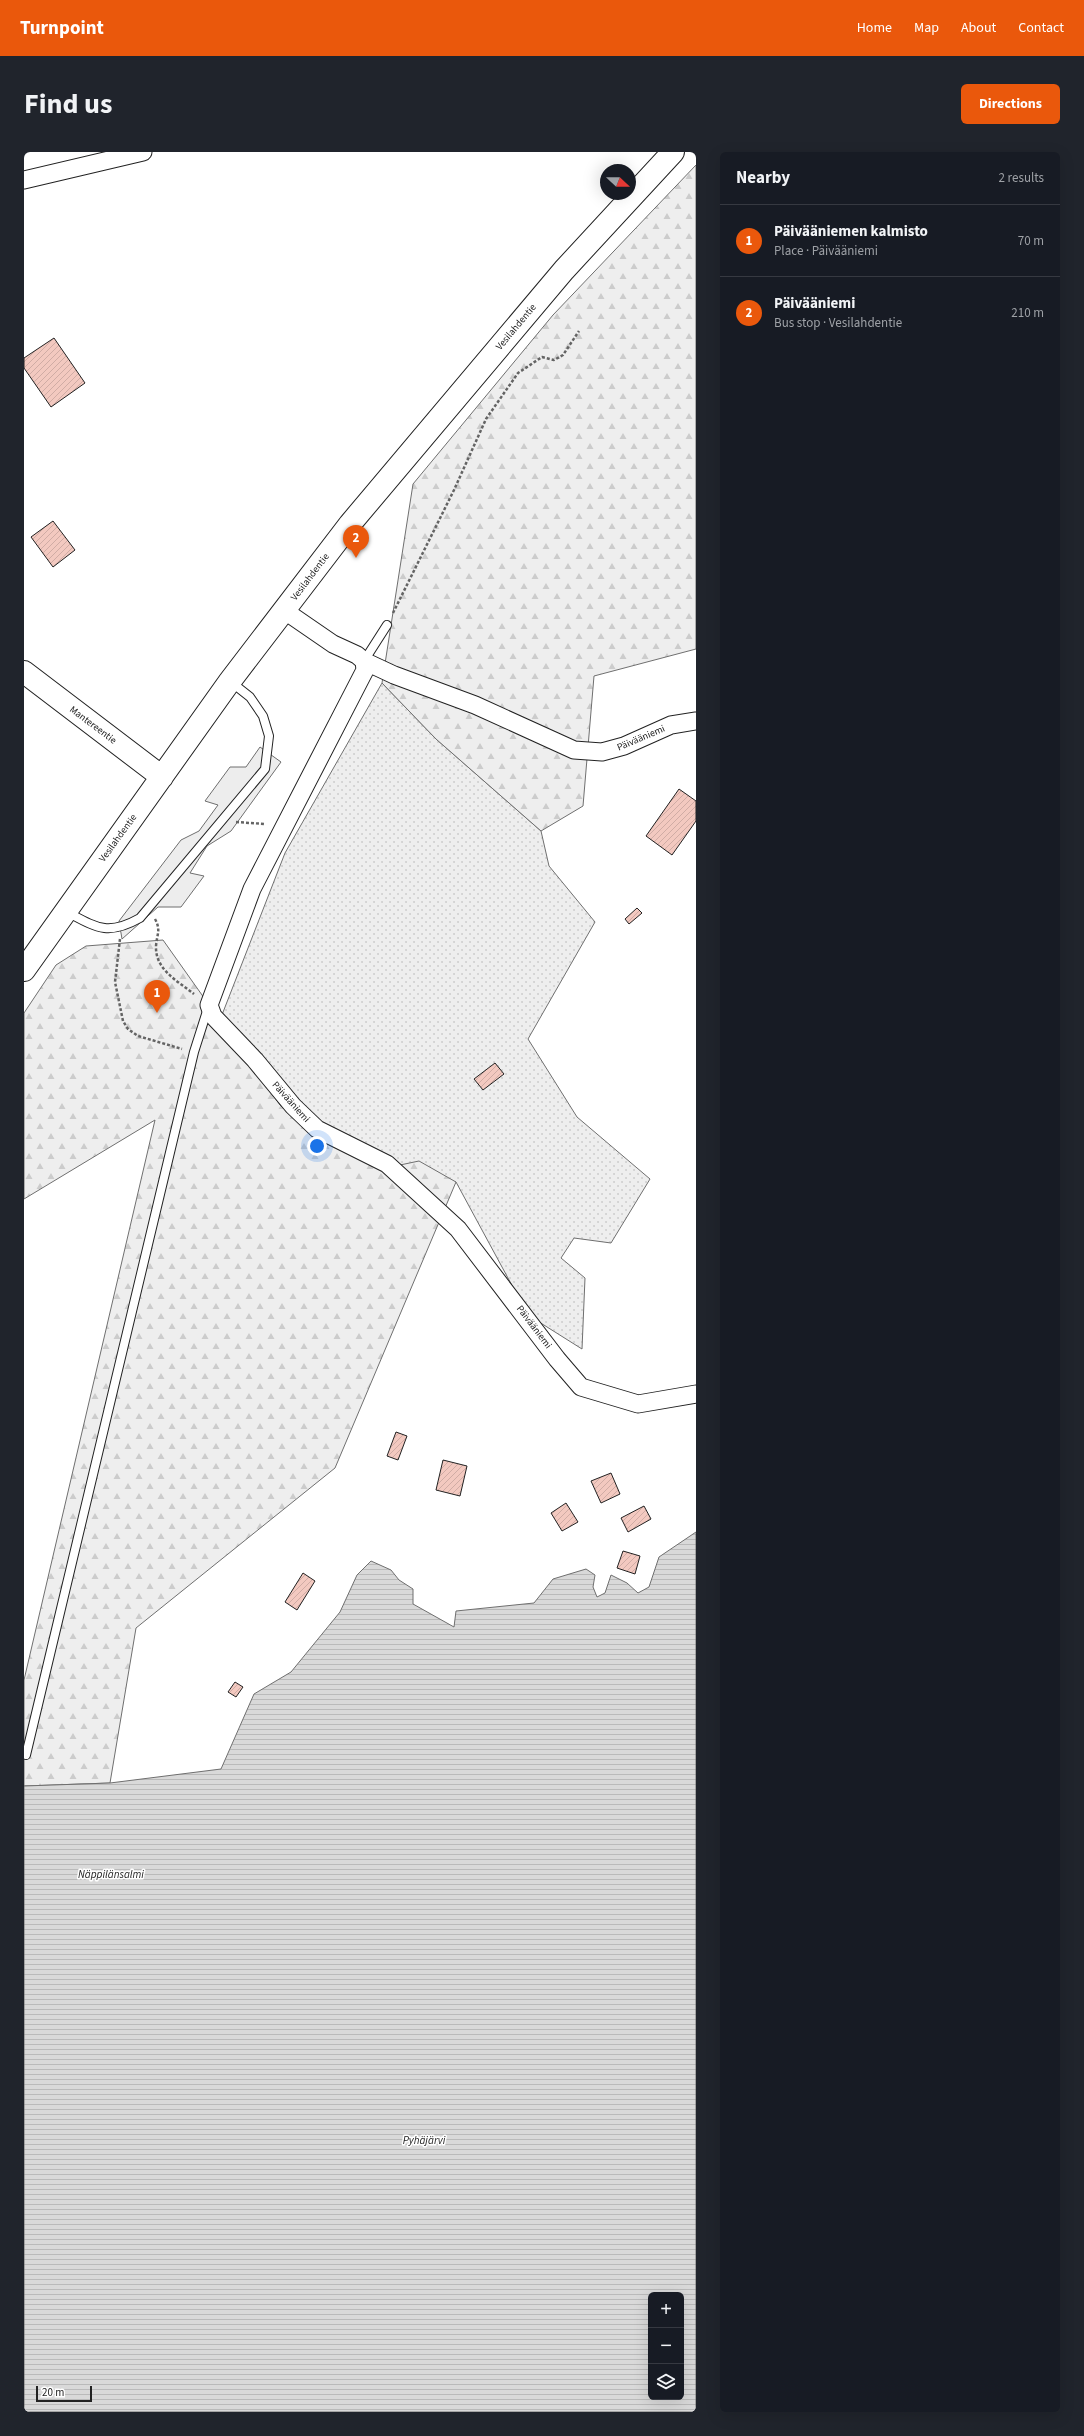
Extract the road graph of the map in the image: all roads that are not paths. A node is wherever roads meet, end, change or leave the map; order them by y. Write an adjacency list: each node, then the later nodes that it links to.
1 (143, 152): 3 (street)
2 (673, 152): 4 (main road, Vesilahdentie)
3 (24, 180)
4 (285, 611): 6 (street, Päivääniemi); 8 (main road, Vesilahdentie)
5 (387, 625): 6 (lane)
6 (364, 661): 9 (street, Päivääniemi); 13 (street)
7 (24, 672): 10 (main road, Mantereentie)
8 (230, 681): 10 (main road, Vesilahdentie); 11 (lane)
9 (696, 721)
10 (162, 777): 11 (main road, Vesilahdentie)
11 (66, 911): 12 (main road, Vesilahdentie)
12 (24, 970)
13 (209, 1005): 14 (street, Päivääniemi); 15 (lane)
14 (696, 1394)
15 (26, 1755)

